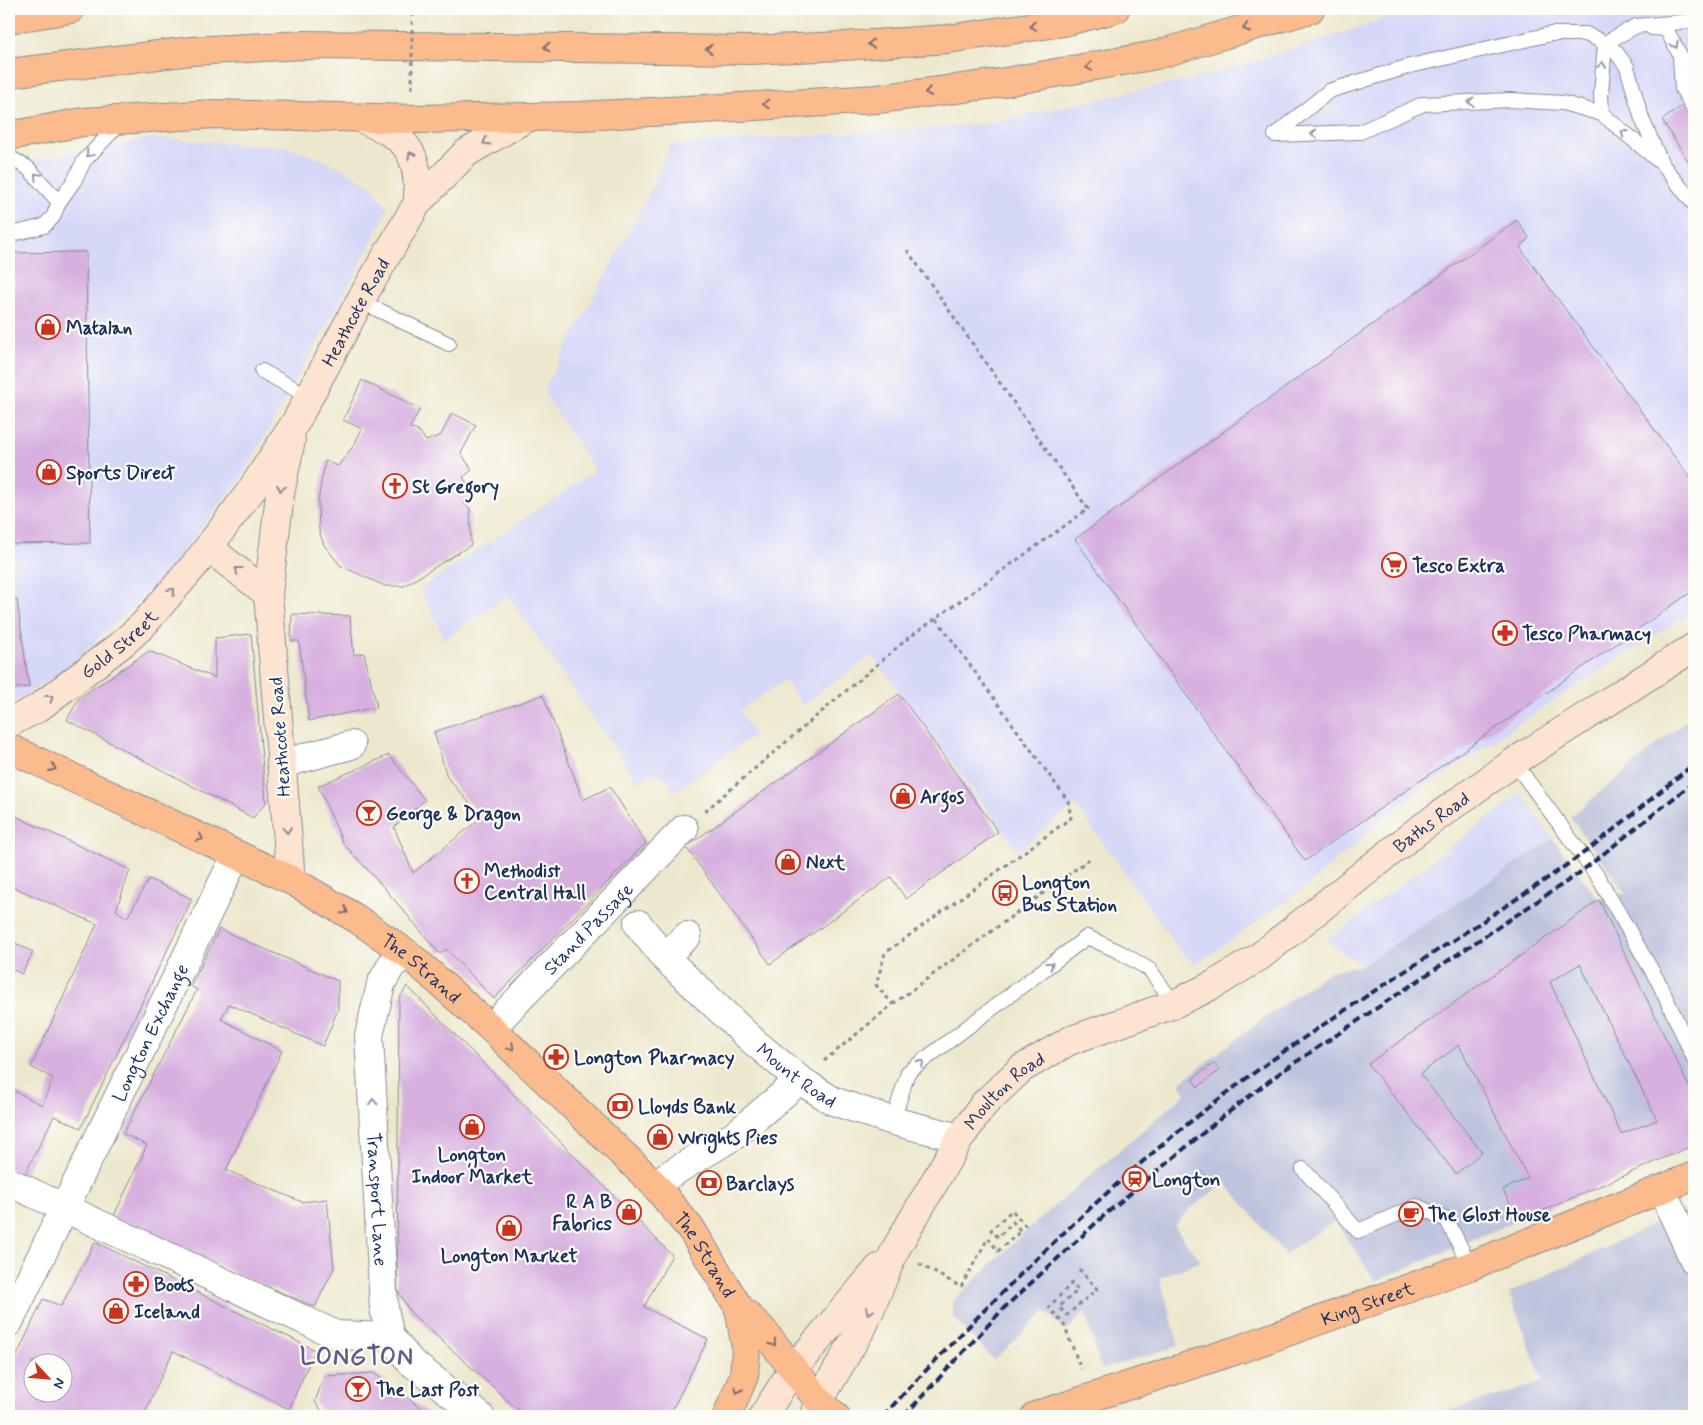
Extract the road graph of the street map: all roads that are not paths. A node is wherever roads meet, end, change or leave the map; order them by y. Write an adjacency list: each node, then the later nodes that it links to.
1 (71, 9): 4 (main road)
2 (1115, 9): 8 (main road, one-way to 8)
3 (1310, 9): 11 (main road, one-way to 11)
4 (9, 19)
5 (1694, 20): 6 (lane)
6 (1636, 26): 7 (lane); 9 (lane, one-way to 9)
7 (1605, 43): 10 (lane, one-way to 7); 10 (lane, one-way to 7); 16 (lane)
8 (9, 73)
9 (1694, 109)
10 (1602, 114): 16 (lane, one-way to 10)
11 (528, 117): 12 (main road); 18 (street, Heathcote Road, one-way to 18)
12 (360, 118): 13 (main road); 18 (street, one-way to 12)
13 (123, 119): 14 (main road); 17 (lane, one-way to 17)
14 (9, 136)
15 (9, 157): 17 (lane, one-way to 15)
16 (1662, 164): 19 (lane)
17 (59, 202): 20 (lane)
18 (418, 202): 21 (street, Heathcote Road)
19 (1694, 204)
20 (9, 235)
21 (360, 301): 22 (lane); 24 (street, Heathcote Road)
22 (449, 344)
23 (262, 371): 24 (lane)
24 (308, 396): 25 (street, Heathcote Road)
25 (295, 424): 26 (street, Heathcote Road); 27 (street, Heathcote Road, one-way to 27)
26 (212, 544): 27 (street, one-way to 26); 29 (street, Gold Street, one-way to 26)
27 (268, 594): 33 (street, Heathcote Road)
28 (1694, 648): 32 (street, Baths Road)
29 (9, 724)
30 (351, 745): 33 (street)
31 (9, 748): 35 (main road, The Strand, one-way to 35)
32 (1514, 762): 41 (street, Baths Road); 43 (lane)
33 (281, 764): 36 (street, Heathcote Road, one-way to 36)
34 (684, 829): 42 (street, Stand Passage)
35 (236, 855): 36 (main road, The Strand); 52 (street, Longton Exchange)
36 (291, 880): 39 (main road, The Strand, one-way to 39)
37 (638, 924): 40 (street, Mount Road)
38 (687, 936): 40 (street)
39 (409, 955): 42 (main road, The Strand); 58 (street, Transport Lane, one-way to 39)
40 (664, 957): 44 (street, Mount Road)
41 (1174, 1004): 45 (lane, one-way to 41); 46 (street, Moulton Road)
42 (491, 1028): 50 (main road, The Strand, one-way to 50)
43 (1694, 1058)
44 (800, 1080): 45 (street, Mount Road); 50 (street)
45 (893, 1121): 46 (street, Mount Road)
46 (960, 1138): 53 (street, Moulton Road)
47 (1303, 1169): 55 (lane)
48 (1694, 1176): 51 (main road, King Street)
49 (9, 1182): 52 (street)
50 (654, 1184): 56 (main road, The Strand)
51 (1662, 1190): 54 (street); 55 (main road, King Street)
52 (64, 1209): 57 (street, Longton Exchange); 58 (street)
53 (895, 1250): 59 (street, Moulton Road); 60 (street, Moulton Road, one-way to 60)
54 (1694, 1260)
55 (1470, 1266): 64 (main road, King Street)
56 (739, 1308): 59 (main road, one-way to 59); 62 (main road, one-way to 62)
57 (9, 1322)
58 (390, 1337): 61 (street, Transport Lane)
59 (793, 1369): 60 (main road); 63 (street, Moulton Road)
60 (823, 1411)
61 (480, 1416)
62 (727, 1416)
63 (763, 1416)
64 (1035, 1416)

